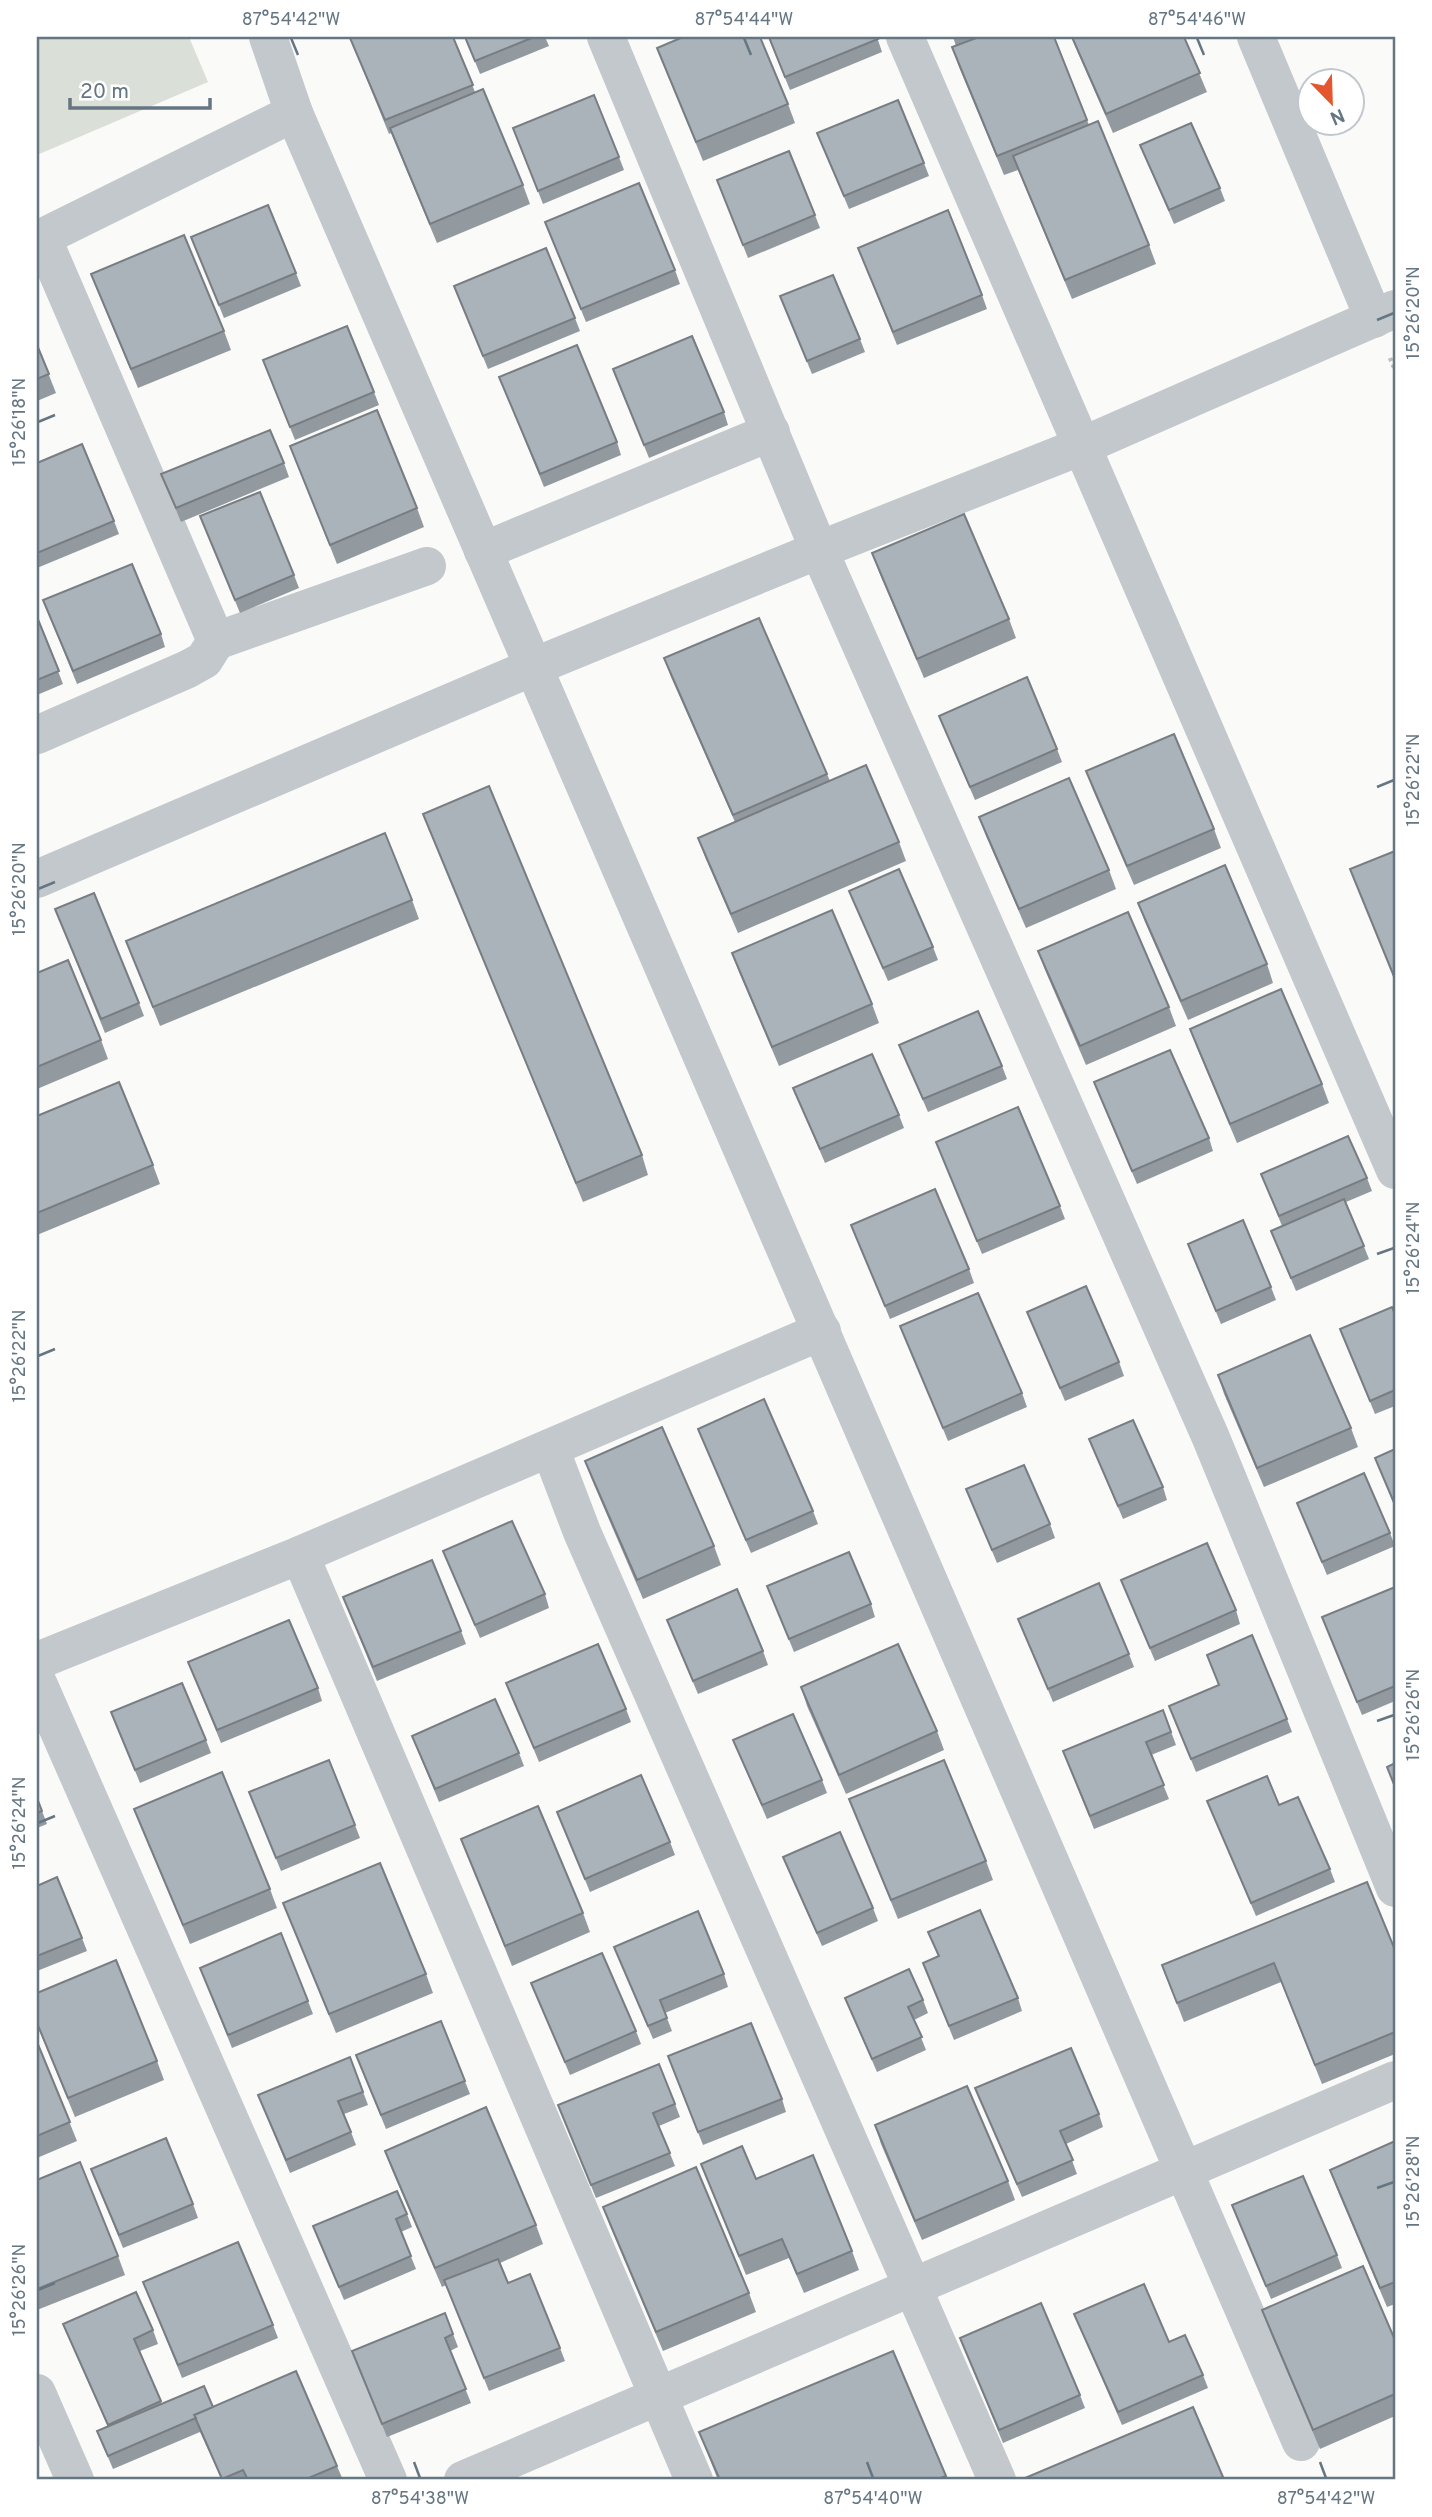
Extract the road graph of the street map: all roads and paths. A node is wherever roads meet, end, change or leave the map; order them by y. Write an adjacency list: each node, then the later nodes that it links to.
1 (268, 37): 5 (street)
2 (606, 37): 8 (street)
3 (905, 37): 9 (street)
4 (1256, 37): 7 (street)
5 (294, 113): 6 (street); 11 (street)
6 (39, 238): 13 (street)
7 (1385, 314): 9 (street)
8 (771, 432): 10 (street); 11 (street)
9 (1082, 446): 10 (street); 17 (street)
10 (820, 550): 14 (street); 24 (street)
11 (483, 551): 14 (street)
12 (427, 566): 13 (street)
13 (216, 641): 15 (street)
14 (533, 667): 16 (street); 19 (street)
15 (37, 736)
16 (37, 879)
17 (1383, 1107): 18 (street)
18 (1395, 1170)
19 (822, 1331): 20 (street); 26 (street)
20 (550, 1448): 21 (street); 27 (street)
21 (300, 1555): 22 (street); 29 (street)
22 (37, 1661)
23 (37, 1681): 32 (street)
24 (1395, 1888)
25 (1395, 2080): 26 (street)
26 (1183, 2171): 27 (street); 30 (street)
27 (914, 2287): 29 (street); 35 (street)
28 (37, 2393): 31 (street)
29 (659, 2395): 33 (street); 34 (street)
30 (1301, 2442)
31 (75, 2480)
32 (388, 2480)
33 (463, 2480)
34 (694, 2480)
35 (997, 2480)

